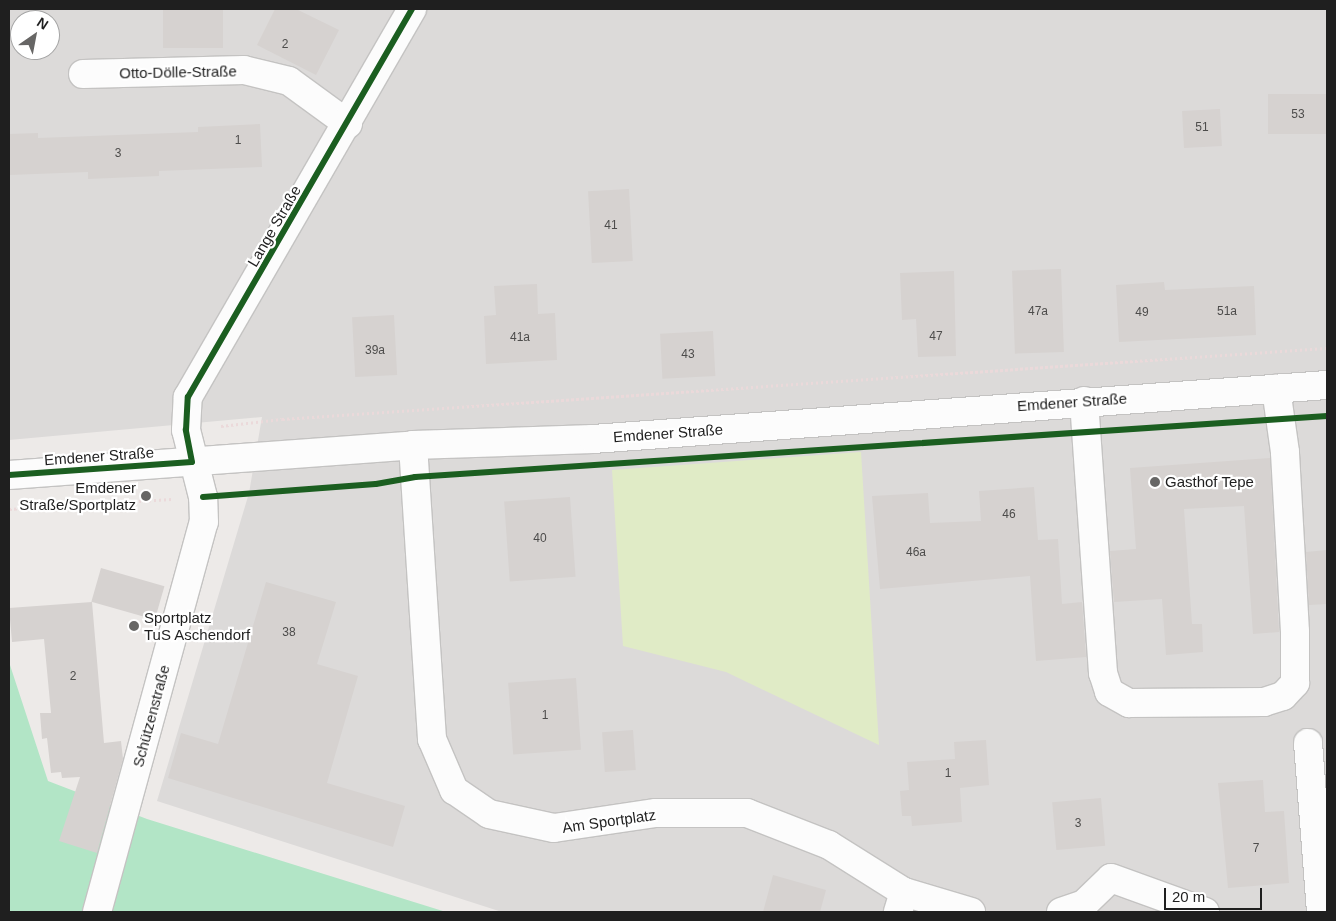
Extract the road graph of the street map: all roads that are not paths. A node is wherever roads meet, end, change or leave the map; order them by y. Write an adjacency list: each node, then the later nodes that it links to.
1 (412, 9): 3 (street, Lange Straße)
2 (83, 74): 3 (street, Otto-Dölle-Straße)
3 (348, 124): 8 (street, Lange Straße)
4 (1327, 385): 5 (street, Emdener Straße)
5 (1276, 389): 6 (street, Emdener Straße); 6 (street)
6 (1084, 401): 7 (street, Emdener Straße)
7 (413, 445): 8 (street, Emdener Straße); 11 (street, Am Sportplatz)
8 (192, 462): 9 (street, Emdener Straße); 12 (street, Schützenstraße)
9 (9, 475)
10 (1308, 743): 16 (street)
11 (901, 902): 13 (street, Am Sportplatz)
12 (97, 912)
13 (971, 912)
14 (1061, 912): 15 (street)
15 (1205, 912)
16 (1321, 912)

